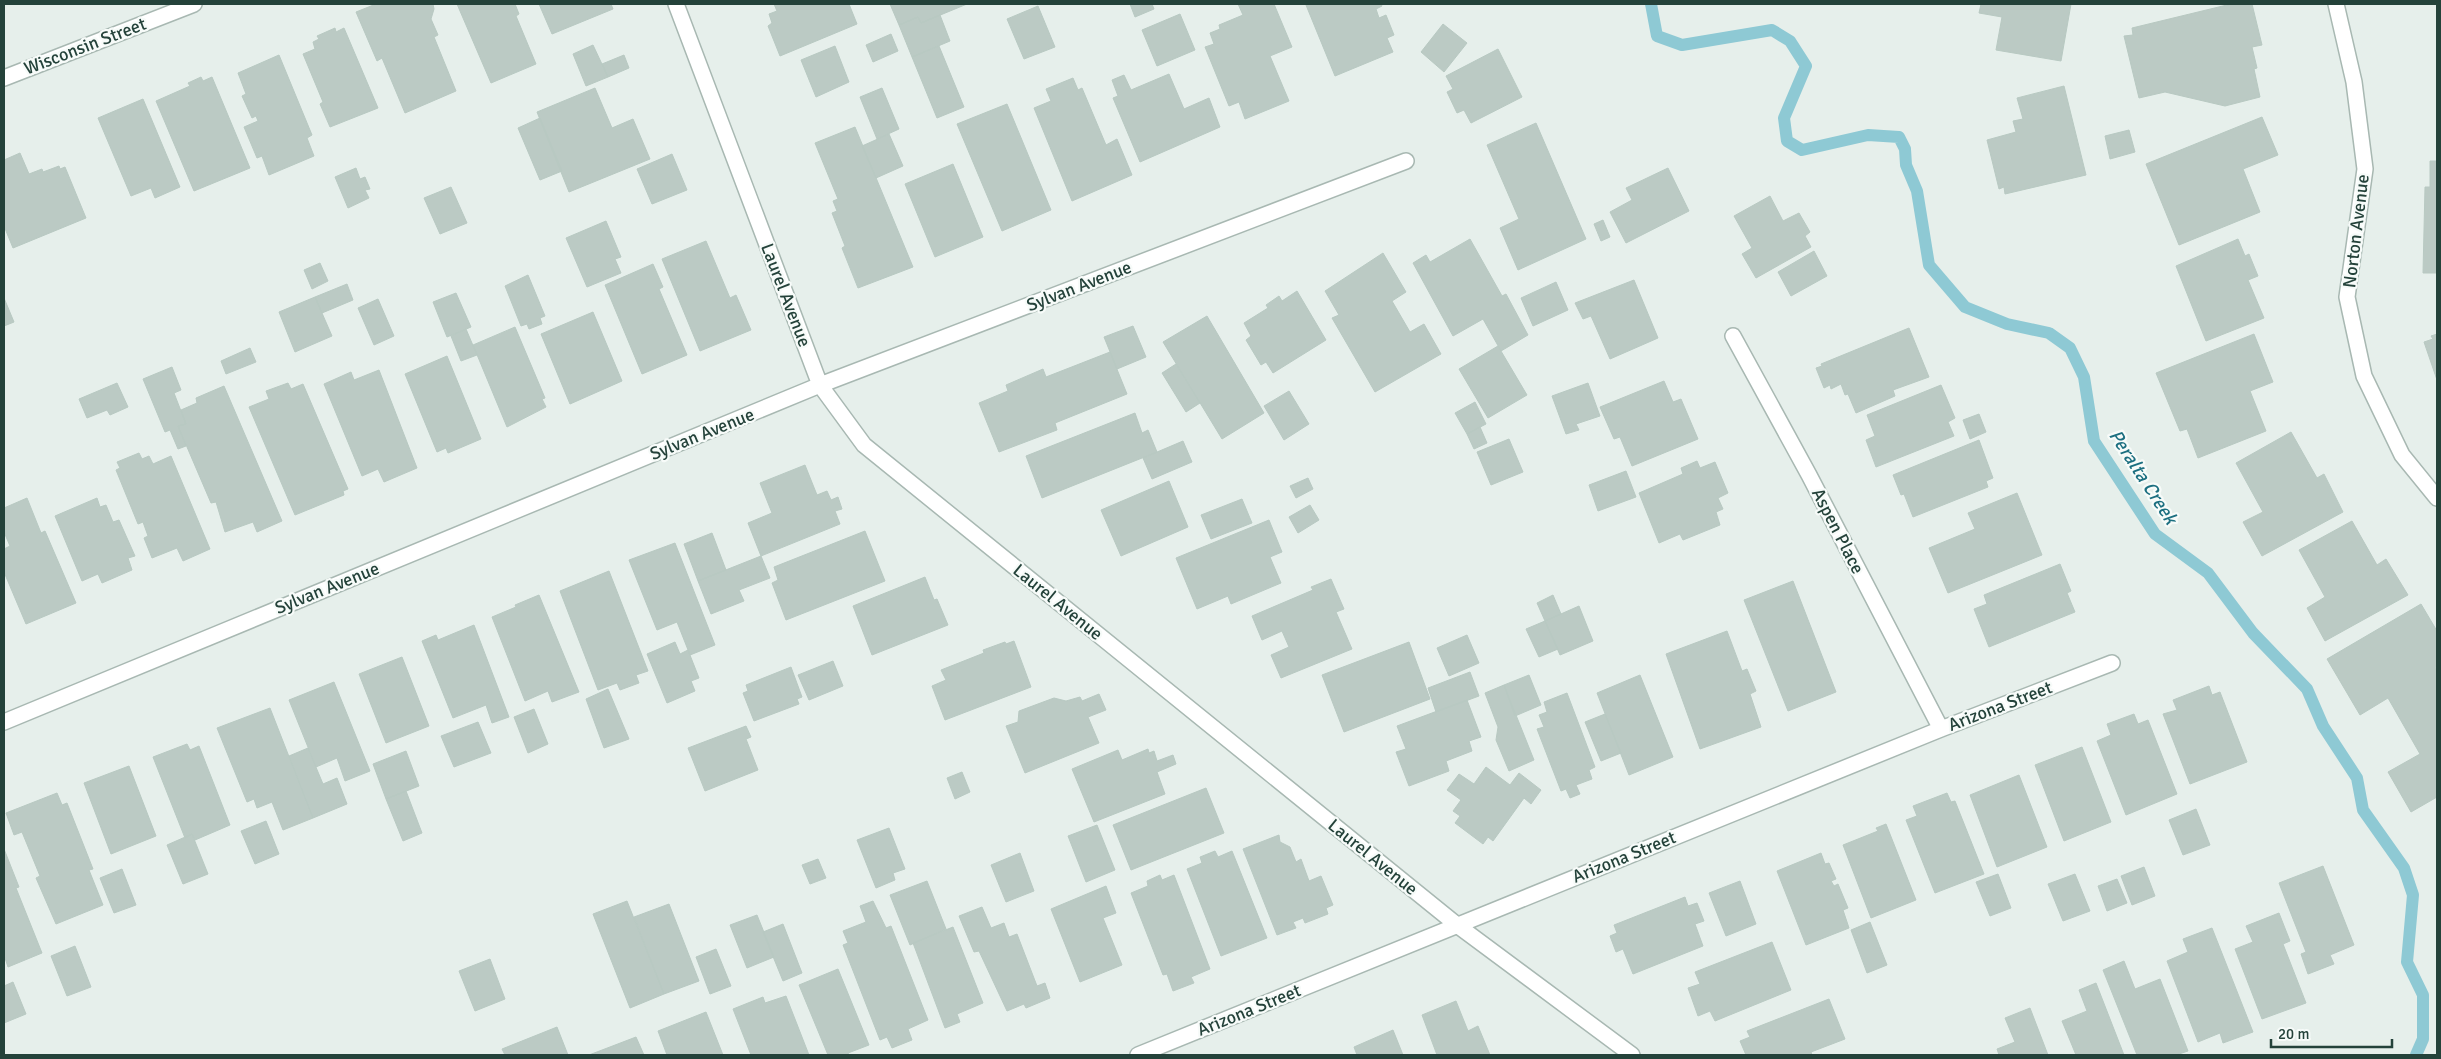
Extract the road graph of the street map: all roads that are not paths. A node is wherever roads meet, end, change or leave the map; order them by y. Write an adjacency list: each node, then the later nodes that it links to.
1 (194, 4): 4 (street, Wisconsin Street)
2 (676, 4): 7 (street, Laurel Avenue)
3 (2336, 4): 8 (street, Norton Avenue)
4 (4, 78)
5 (1406, 161): 7 (street, Sylvan Avenue)
6 (1733, 336): 11 (street, Aspen Place)
7 (820, 385): 10 (street, Sylvan Avenue); 12 (street, Laurel Avenue)
8 (2437, 498)
9 (2112, 663): 11 (street, Arizona Street)
10 (4, 722)
11 (1941, 729): 12 (street, Arizona Street)
12 (1457, 924): 13 (street, Arizona Street); 14 (street, Laurel Avenue)
13 (1138, 1055)
14 (1632, 1055)

